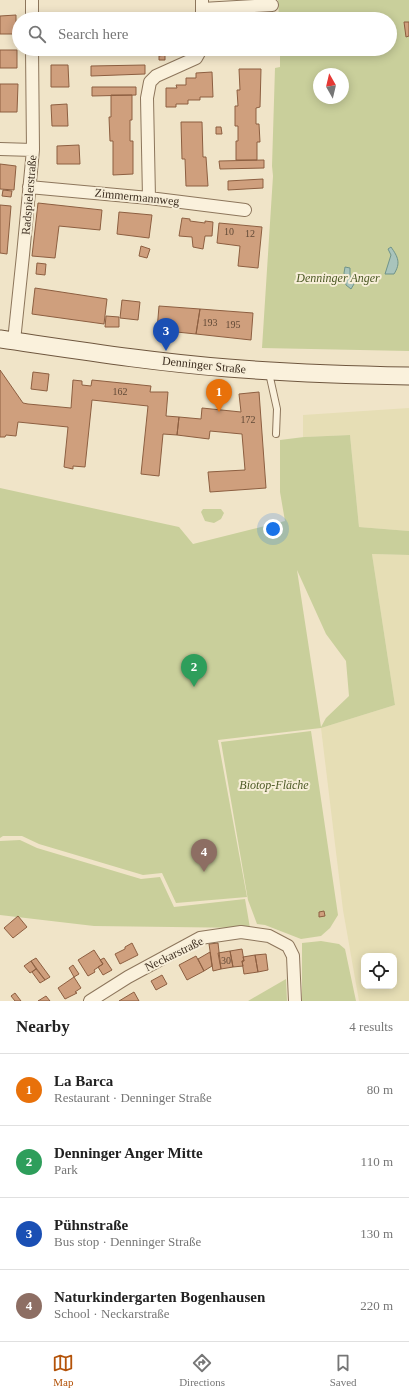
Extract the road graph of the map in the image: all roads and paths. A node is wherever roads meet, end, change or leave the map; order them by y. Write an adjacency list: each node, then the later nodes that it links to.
1 (32, 0): 4 (street)
2 (272, 5): 3 (street)
3 (202, 10)
4 (32, 12)
5 (32, 56): 8 (street, Radspielerstraße)
6 (197, 56): 10 (street)
7 (0, 149): 8 (street)
8 (33, 150): 9 (street, Radspielerstraße)
9 (30, 186): 10 (street, Zimmermannweg); 12 (street, Radspielerstraße)
10 (149, 198): 11 (street, Zimmermannweg)
11 (245, 210)
12 (7, 340): 13 (street, Denninger Straße)
13 (269, 371): 14 (street, Denninger Straße); 15 (lane)
14 (409, 376)
15 (276, 434)
16 (90, 1001): 17 (street, Neckarstraße)
17 (295, 1001)

